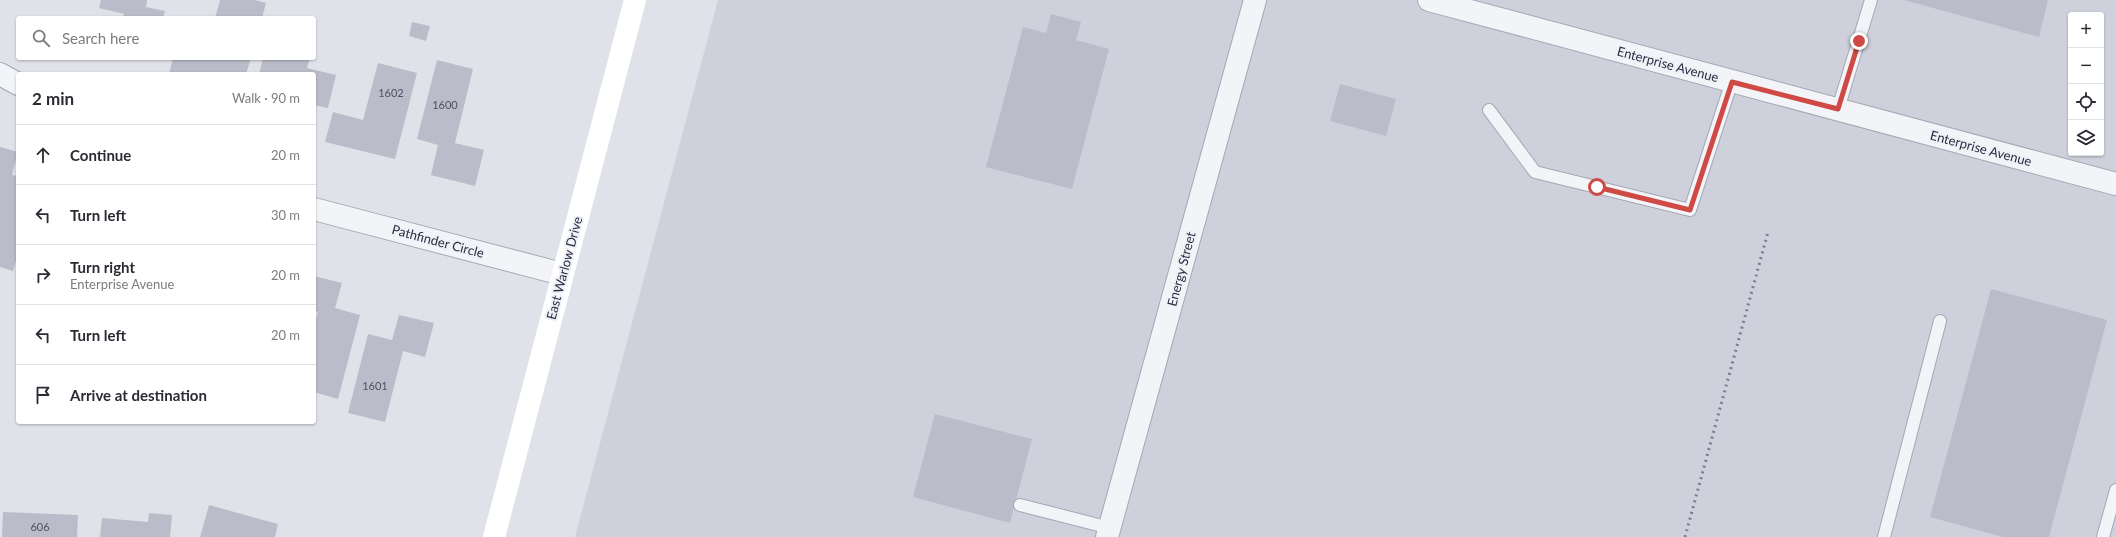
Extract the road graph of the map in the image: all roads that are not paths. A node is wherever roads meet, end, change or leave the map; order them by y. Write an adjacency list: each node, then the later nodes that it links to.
1 (635, 0): 12 (street, East Warlow Drive)
2 (1254, 0): 16 (street, Energy Street)
3 (1429, 0): 6 (street, Enterprise Avenue)
4 (1871, 0): 8 (lane)
5 (0, 74): 7 (street)
6 (1732, 82): 8 (street, Enterprise Avenue); 9 (lane)
7 (16, 83)
8 (1838, 109): 10 (street, Enterprise Avenue)
9 (1489, 110)
10 (2116, 184)
11 (316, 210): 12 (street, Pathfinder Circle)
12 (562, 274): 17 (street, East Warlow Drive)
13 (1940, 321): 18 (lane)
14 (2116, 490): 19 (lane)
15 (1020, 505): 16 (lane)
16 (1109, 533)
17 (494, 537)
18 (1884, 537)
19 (2103, 537)

